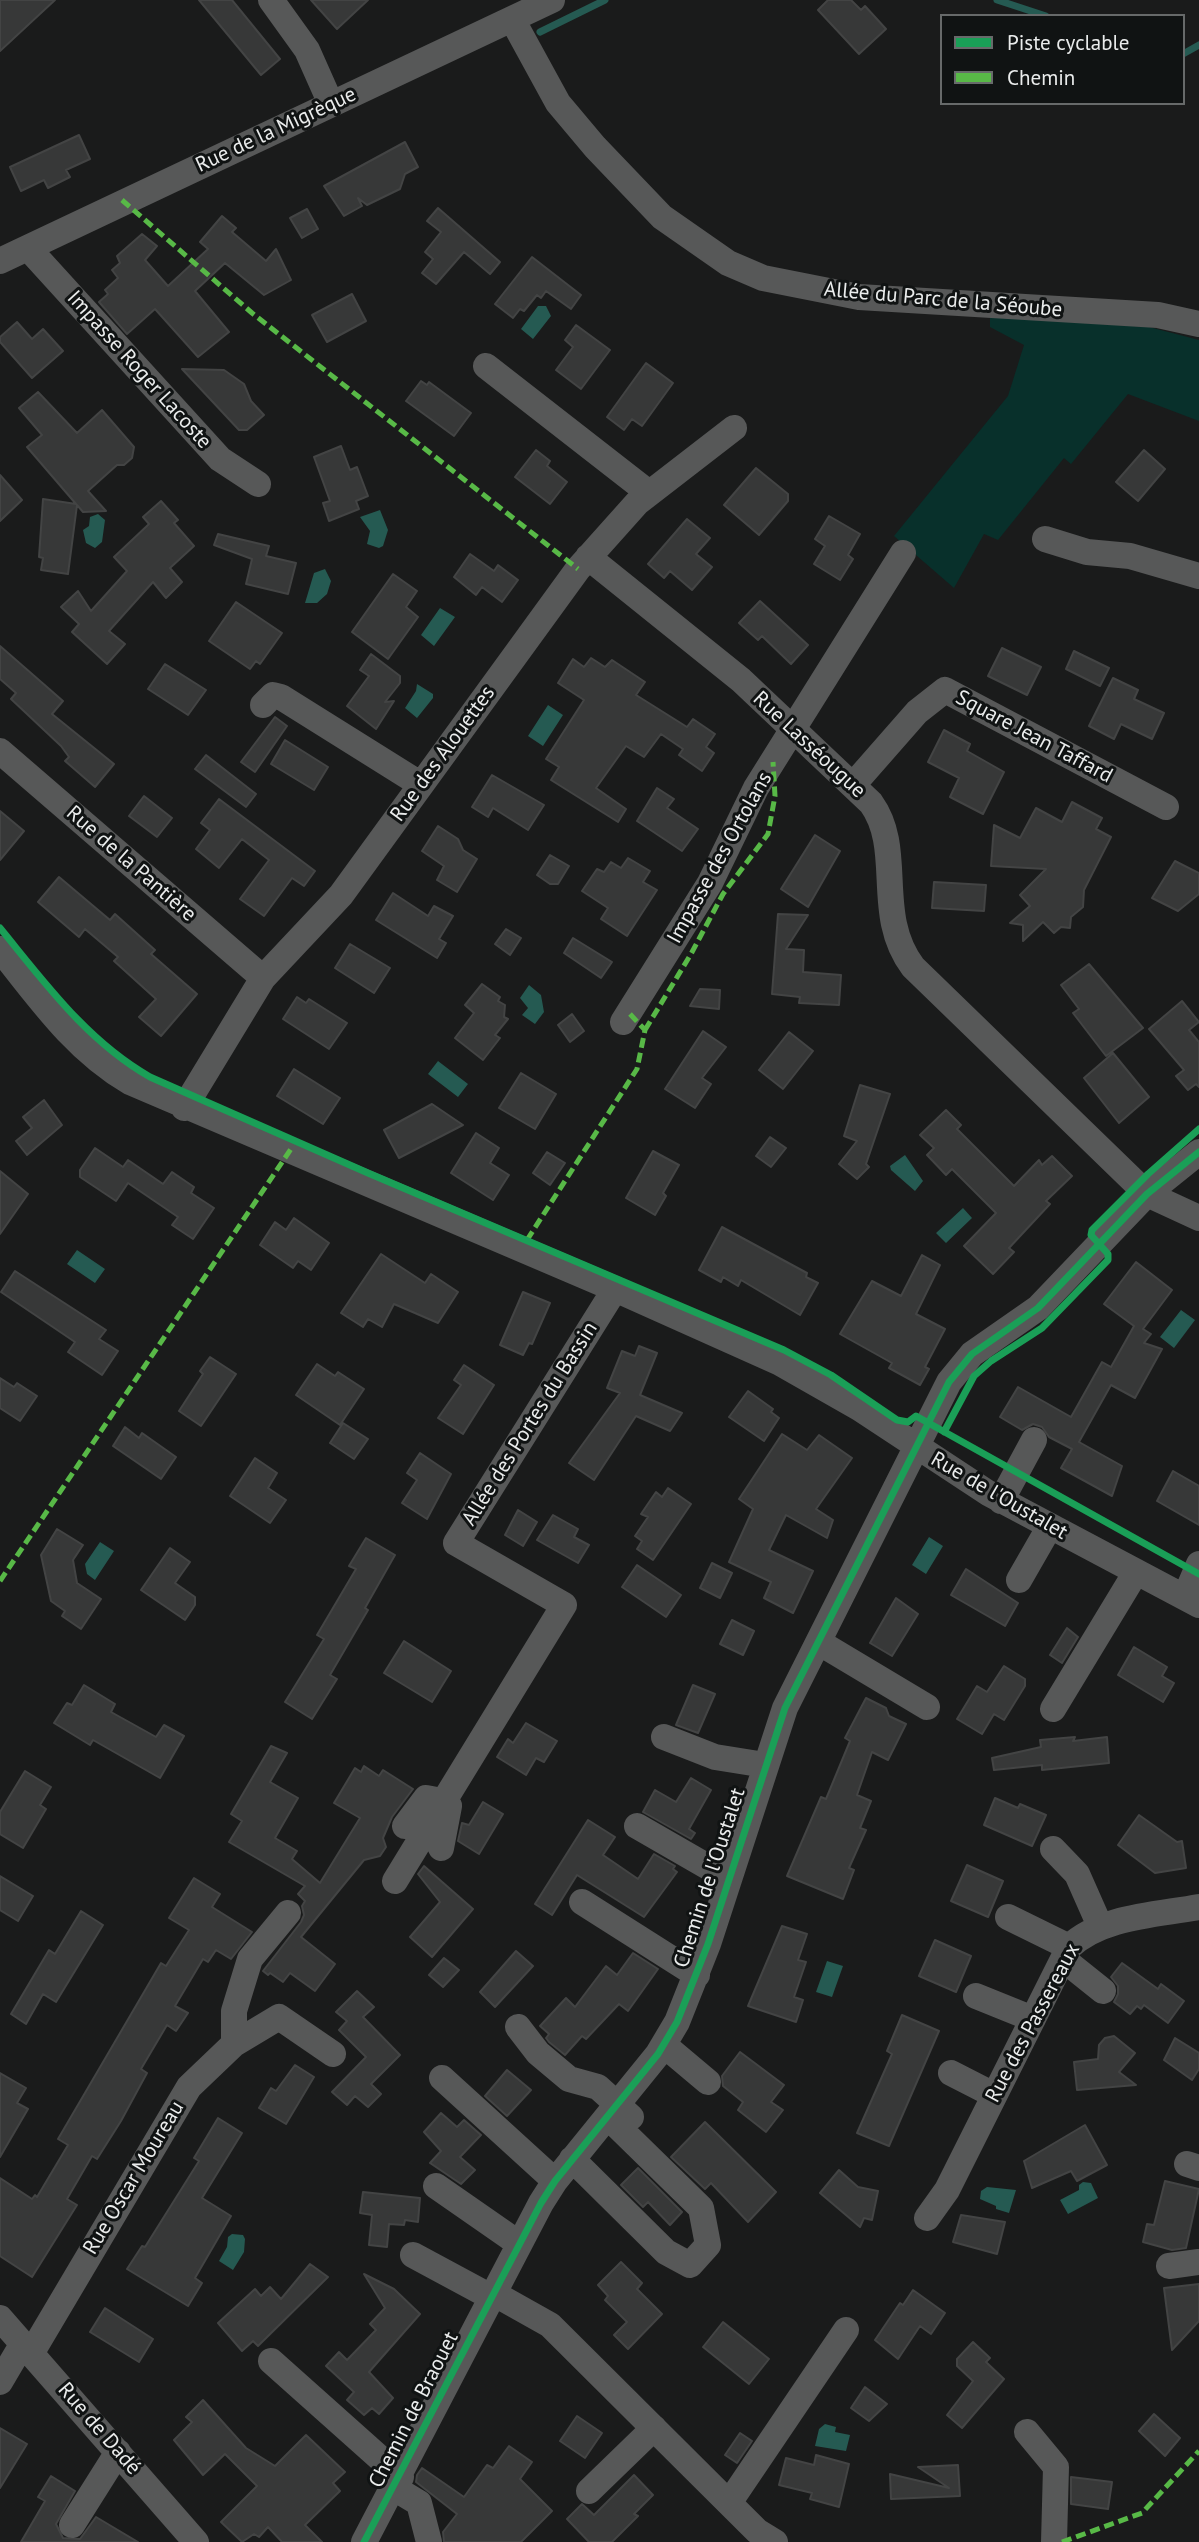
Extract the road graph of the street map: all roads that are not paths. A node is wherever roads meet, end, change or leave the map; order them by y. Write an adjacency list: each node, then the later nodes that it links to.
1 (271, 0): 4 (street)
2 (552, 0): 3 (street, Rue de la Migrèque)
3 (512, 19): 4 (street, Rue de la Migrèque); 7 (street, Allée du Parc de la Séoube)
4 (331, 104): 5 (street, Rue de la Migrèque)
5 (28, 248): 6 (street, Rue de la Migrèque); 10 (street, Impasse Roger Lacoste)
6 (0, 261)
7 (1199, 324)
8 (486, 366): 11 (street)
9 (734, 428): 11 (street, Rue des Alouettes)
10 (258, 484)
11 (649, 493): 14 (street, Rue des Alouettes)
12 (1045, 539): 15 (street)
13 (903, 553): 17 (street, Impasse des Ortolans)
14 (589, 558): 17 (street, Rue Lasséougue); 19 (street, Rue des Alouettes)
15 (1199, 576)
16 (263, 705): 19 (street)
17 (793, 729): 20 (street, Rue Lasséougue); 24 (street, Impasse des Ortolans)
18 (0, 751): 23 (street, Rue de la Pantière)
19 (420, 784): 23 (street, Rue des Alouettes)
20 (853, 785): 21 (street, Square Jean Taffard); 27 (street, Rue Lasséougue)
21 (1166, 807)
22 (0, 949): 25 (street, Rue de l'Oustalet)
23 (263, 978): 25 (street, Rue des Alouettes)
24 (623, 1022)
25 (184, 1108): 29 (street, Rue de l'Oustalet)
26 (1199, 1152): 27 (street, Chemin de l'Oustalet)
27 (1147, 1194): 28 (street, Rue Lasséougue); 31 (street, Chemin de l'Oustalet)
28 (1199, 1218)
29 (615, 1289): 31 (street, Rue de l'Oustalet); 43 (street, Allée des Portes du Bassin)
30 (1034, 1440): 32 (street)
31 (914, 1447): 32 (street, Rue de l'Oustalet); 38 (street, Chemin de l'Oustalet)
32 (1001, 1501): 33 (street, Rue de l'Oustalet)
33 (1050, 1526): 35 (street, Rue de l'Oustalet); 36 (street)
34 (1199, 1564): 37 (street)
35 (1136, 1572): 37 (street, Rue de l'Oustalet); 40 (street)
36 (1019, 1580)
37 (1192, 1601)
38 (820, 1643): 39 (street); 42 (street, Chemin de l'Oustalet)
39 (927, 1707)
40 (1053, 1709)
41 (664, 1737): 42 (street)
42 (765, 1765): 48 (street, Chemin de l'Oustalet)
43 (442, 1801): 44 (street); 46 (street); 49 (street)
44 (405, 1826)
45 (637, 1826): 48 (street)
46 (441, 1847)
47 (1053, 1849): 54 (street)
48 (729, 1880): 56 (street, Chemin de l'Oustalet)
49 (395, 1881)
50 (582, 1902): 56 (street)
51 (1199, 1907): 54 (street, Rue des Passereaux)
52 (288, 1913): 61 (street)
53 (1008, 1917): 55 (street)
54 (1100, 1926): 55 (street, Rue des Passereaux)
55 (1066, 1953): 57 (street); 59 (street, Rue des Passereaux)
56 (696, 1975): 62 (street, Chemin de l'Oustalet)
57 (1103, 1991)
58 (976, 1996): 59 (street)
59 (1033, 2019): 67 (street, Rue des Passereaux)
60 (518, 2026): 68 (street)
61 (234, 2044): 63 (street, Rue Oscar Moureau); 79 (street, Rue Oscar Moureau)
62 (664, 2045): 66 (street); 68 (street, Chemin de l'Oustalet)
63 (332, 2054)
64 (951, 2073): 67 (street)
65 (442, 2078): 70 (street)
66 (708, 2082)
67 (995, 2095): 73 (street, Rue des Passereaux)
68 (613, 2111): 69 (street, Chemin de l'Oustalet); 69 (street); 72 (street)
69 (572, 2159): 70 (street, Chemin de l'Oustalet)
70 (555, 2181): 74 (street, Chemin de l'Oustalet)
71 (436, 2186): 74 (street)
72 (706, 2193)
73 (927, 2218)
74 (519, 2243): 76 (street, Chemin de l'Oustalet)
75 (413, 2255): 76 (street)
76 (492, 2295): 82 (street); 85 (street, Chemin de Braouet)
77 (0, 2318): 79 (street, Rue de Dadé)
78 (846, 2330): 87 (street)
79 (27, 2347): 81 (street, Rue Oscar Moureau); 84 (street, Rue de Dadé)
80 (271, 2361): 85 (street)
81 (0, 2382)
82 (654, 2428): 86 (street); 87 (street)
83 (1027, 2432): 93 (street)
84 (118, 2452): 88 (street); 89 (street, Rue de Dadé)
85 (397, 2483): 90 (street, Chemin de Braouet); 91 (street)
86 (589, 2491)
87 (729, 2502): 92 (street)
88 (72, 2525)
89 (196, 2542)
90 (364, 2542)
91 (429, 2542)
92 (775, 2542)
93 (1054, 2542)

